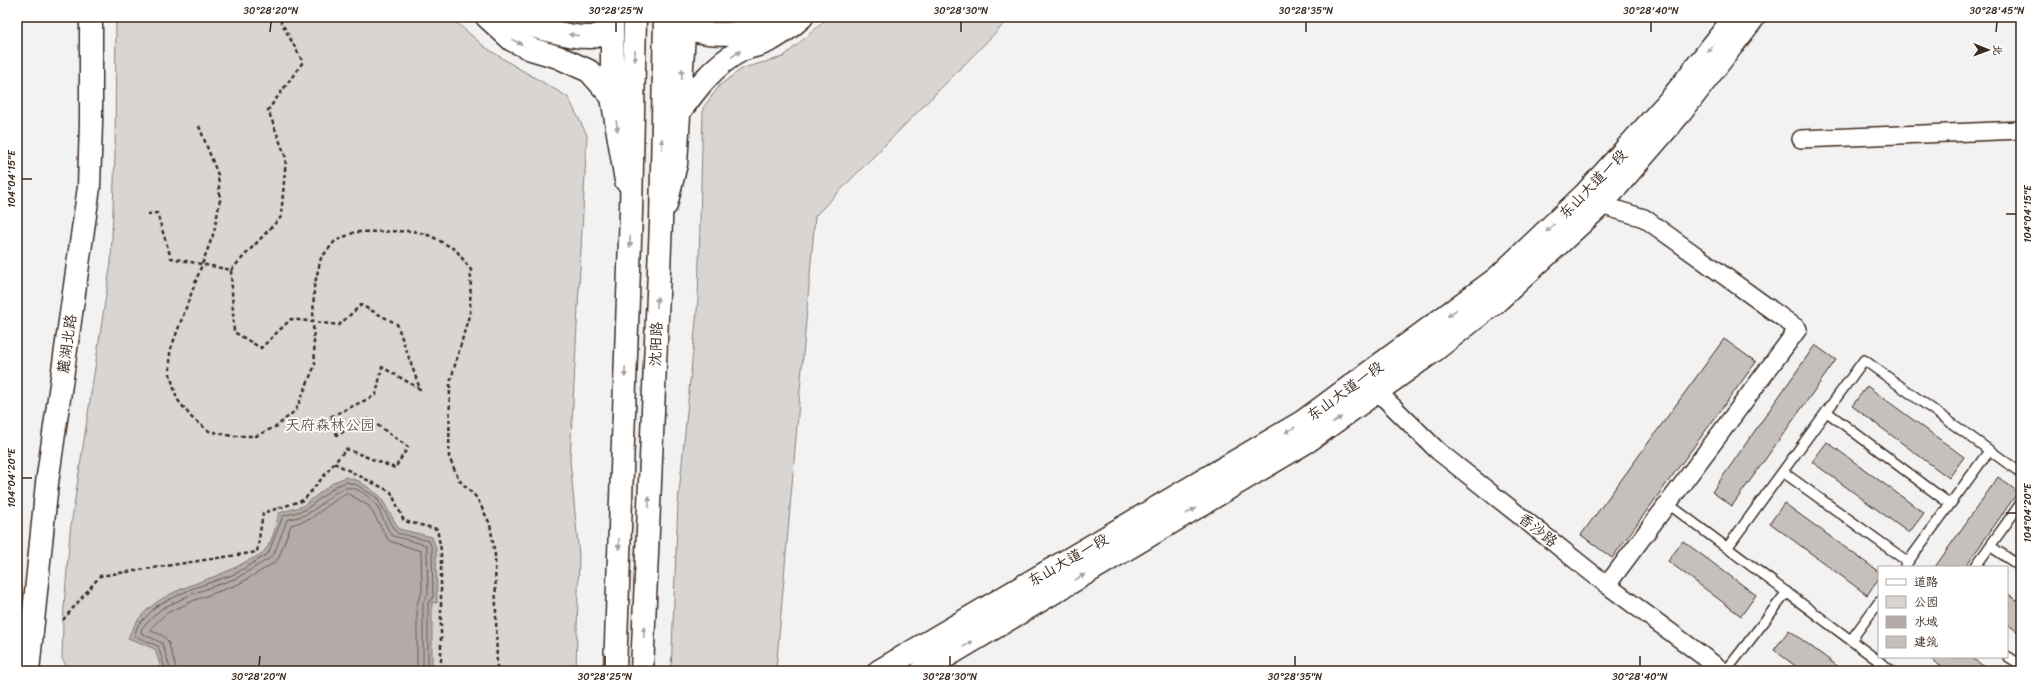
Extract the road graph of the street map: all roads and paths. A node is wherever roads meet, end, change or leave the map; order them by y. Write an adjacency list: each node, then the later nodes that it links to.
1 (91, 17): 46 (street, 麓湖北路)
2 (487, 17): 13 (street, one-way to 13)
3 (514, 17): 12 (street, one-way to 3)
4 (636, 17): 19 (street, 沈阳路, one-way to 19)
5 (665, 17): 21 (street, 沈阳路, one-way to 5)
6 (685, 17): 7 (street); 14 (street, one-way to 6)
7 (775, 17)
8 (802, 17): 14 (street, one-way to 8)
9 (1735, 17): 25 (street, 东山大道一段, one-way to 25)
10 (1754, 17): 18 (street, 东山大道一段)
11 (280, 20): 23 (path)
12 (612, 24): 13 (street)
13 (612, 97): 19 (street, one-way to 19)
14 (680, 111): 21 (street)
15 (199, 126): 22 (path)
16 (2021, 130): 17 (street)
17 (1801, 139)
18 (1601, 205): 25 (street, 东山大道一段); 31 (street)
19 (631, 211): 49 (street, 沈阳路, one-way to 49)
20 (148, 214): 22 (path)
21 (661, 223): 50 (street, 沈阳路, one-way to 21)
22 (201, 264): 23 (path); 24 (path)
23 (231, 270): 24 (path)
24 (313, 322): 28 (path); 48 (path)
25 (1372, 383): 39 (street, 香沙路); 51 (street, 东山大道一段, one-way to 51); 52 (street, 东山大道一段, one-way to 25)
26 (1827, 412): 27 (lane); 29 (lane); 33 (lane)
27 (1989, 451): 30 (lane); 33 (lane)
28 (334, 463): 42 (path); 47 (path)
29 (1783, 472): 35 (lane); 36 (lane)
30 (2021, 473)
31 (1667, 503): 35 (lane); 39 (street)
32 (2021, 503): 34 (lane)
33 (1950, 504): 36 (lane)
34 (1990, 546): 37 (lane); 38 (lane)
35 (1727, 548): 40 (lane)
36 (1906, 565)
37 (1976, 566)
38 (2021, 567)
39 (1607, 585): 53 (street, 香沙路)
40 (1787, 592): 43 (lane); 54 (lane)
41 (1878, 603): 43 (lane)
42 (63, 620)
43 (1851, 640): 55 (lane)
44 (2008, 657): 45 (lane)
45 (2021, 666)
46 (28, 671)
47 (440, 671)
48 (497, 671)
49 (615, 671)
50 (642, 671)
51 (879, 671)
52 (922, 671)
53 (1723, 671)
54 (1726, 671)
55 (1892, 671)

